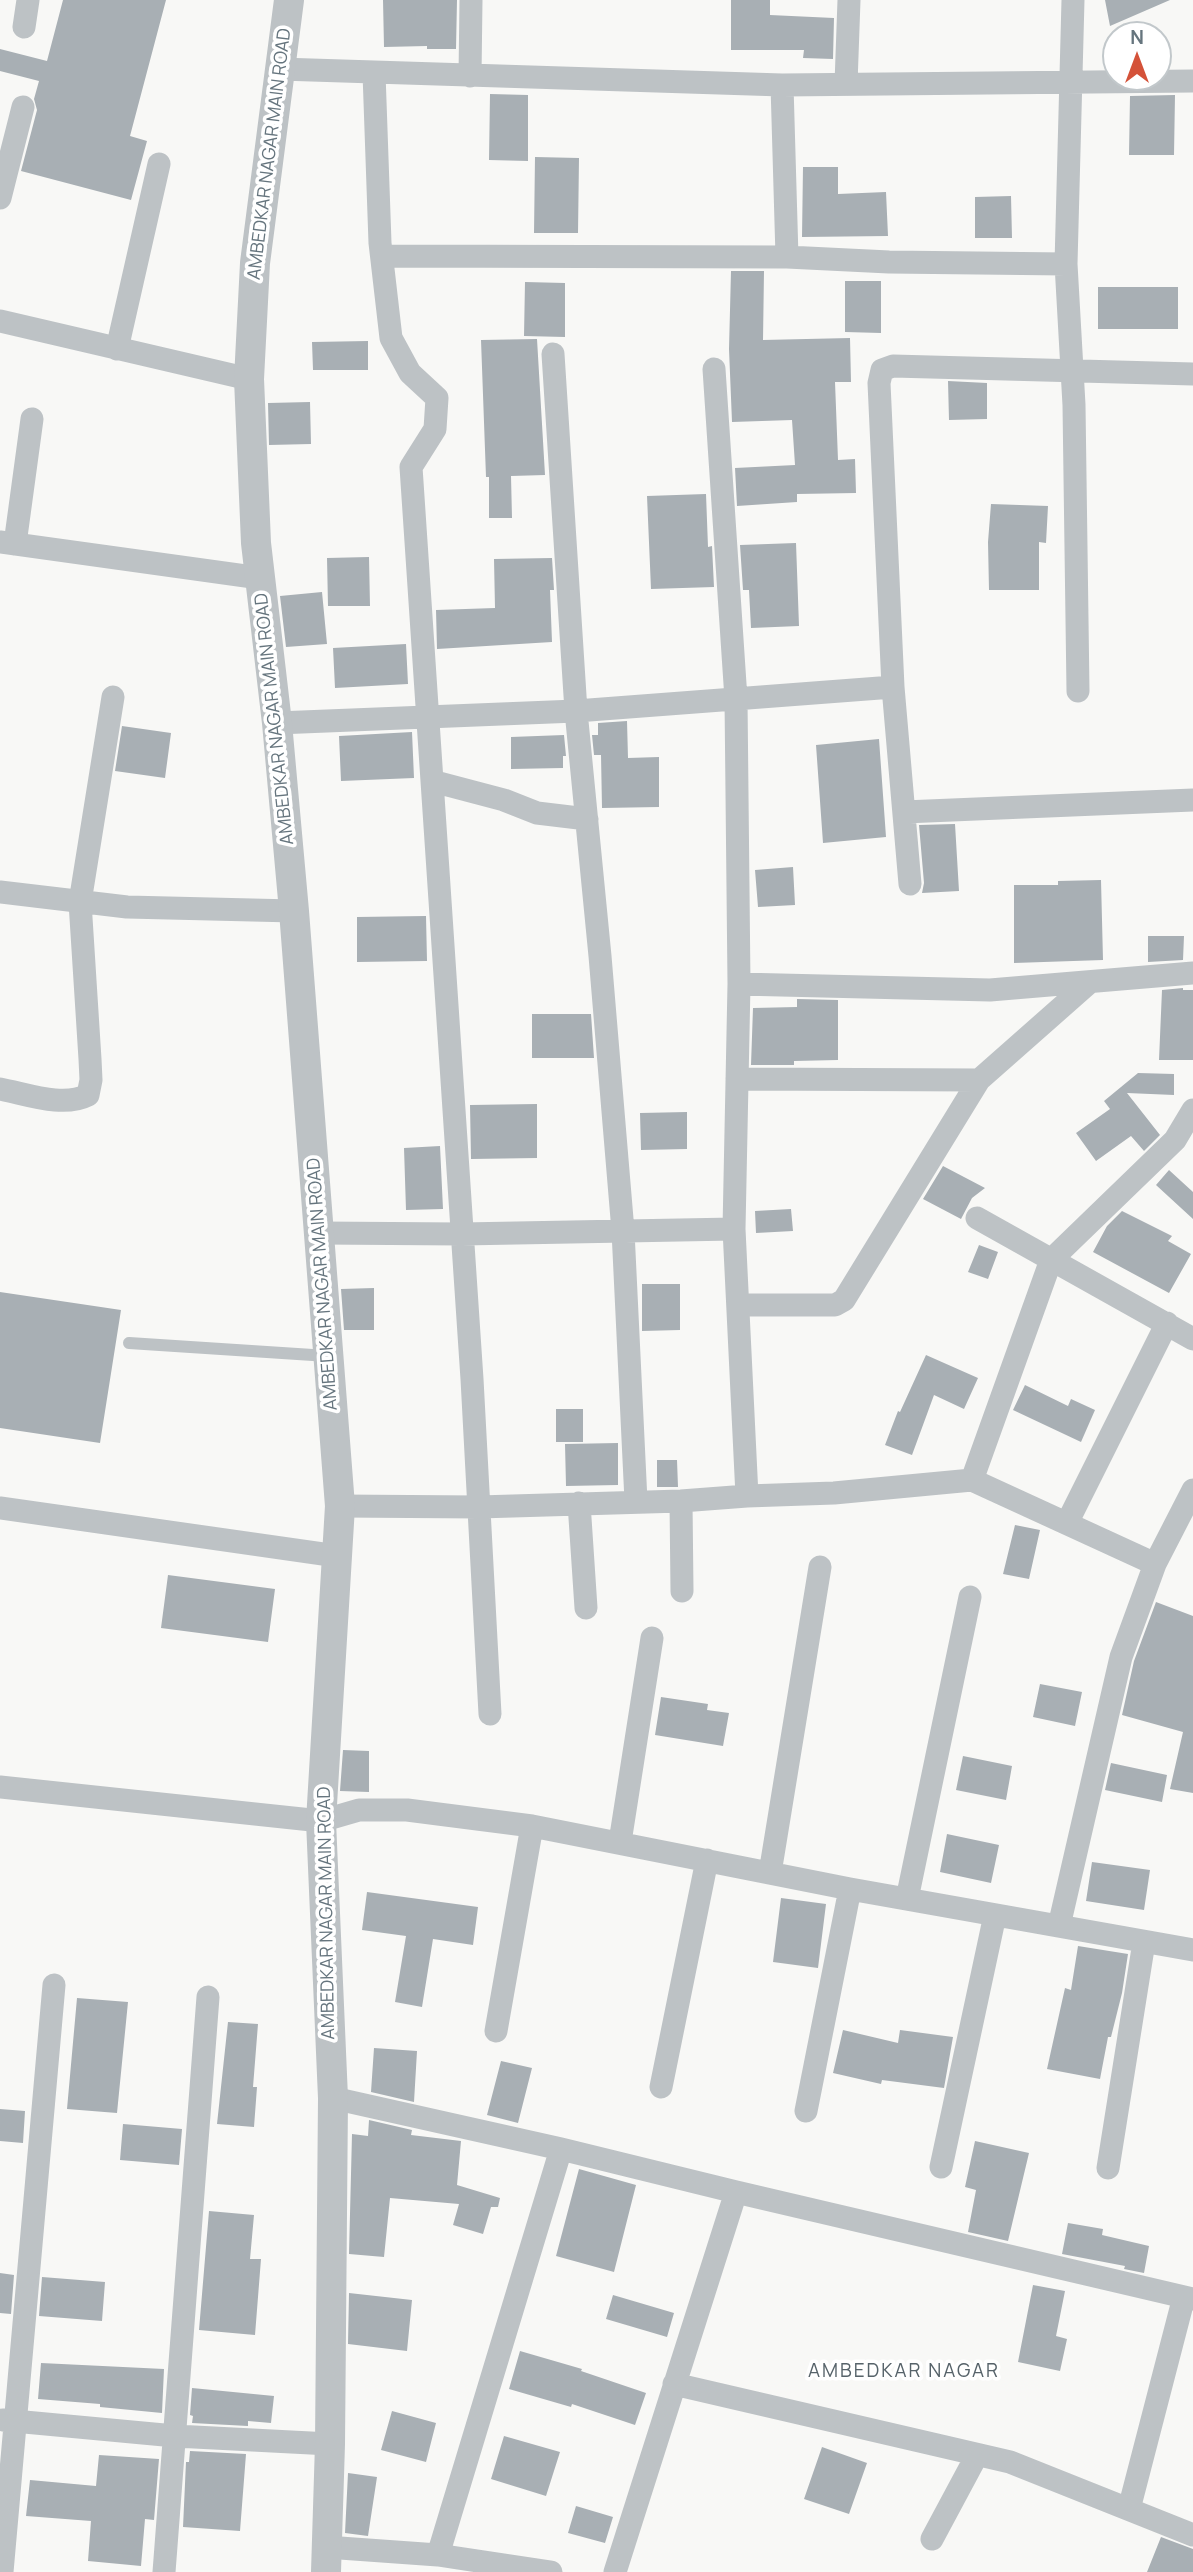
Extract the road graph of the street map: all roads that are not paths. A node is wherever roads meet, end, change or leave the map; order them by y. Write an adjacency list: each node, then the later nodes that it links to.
1 (28, 0): 6 (street)
2 (289, 0): 7 (street, AMBEDKAR NAGAR MAIN ROAD)
3 (471, 0): 9 (street)
4 (849, 0): 12 (street)
5 (1073, 0): 11 (street)
6 (24, 27)
7 (280, 69): 8 (street); 26 (street, AMBEDKAR NAGAR MAIN ROAD)
8 (374, 73): 9 (street); 17 (street)
9 (470, 76): 13 (street)
10 (1193, 81): 11 (street)
11 (1072, 82): 12 (street); 19 (street)
12 (846, 84): 13 (street)
13 (782, 85): 18 (street)
14 (23, 107): 16 (street)
15 (159, 164): 21 (street)
16 (0, 198)
17 (383, 256): 18 (street); 35 (street)
18 (787, 257): 19 (street)
19 (1066, 264): 24 (street)
20 (0, 321): 21 (street)
21 (117, 348): 26 (street)
22 (553, 354): 34 (street)
23 (714, 369): 33 (street)
24 (1073, 372): 25 (street); 30 (street); 31 (street)
25 (1193, 374)
26 (249, 379): 29 (street, AMBEDKAR NAGAR MAIN ROAD)
27 (32, 419): 28 (street)
28 (7, 543): 29 (street)
29 (260, 578): 36 (street, AMBEDKAR NAGAR MAIN ROAD)
30 (893, 687): 33 (street); 39 (street)
31 (1078, 691)
32 (113, 697): 43 (street)
33 (736, 699): 34 (street); 47 (street)
34 (576, 711): 35 (street); 40 (street)
35 (427, 716): 36 (street); 37 (street)
36 (277, 723): 44 (street, AMBEDKAR NAGAR MAIN ROAD)
37 (432, 781): 40 (street); 56 (street)
38 (1193, 800): 39 (street)
39 (904, 812): 41 (street)
40 (587, 818): 54 (street)
41 (910, 884)
42 (0, 892): 43 (street)
43 (80, 902): 44 (street); 50 (street)
44 (294, 911): 55 (street, AMBEDKAR NAGAR MAIN ROAD)
45 (1193, 973): 46 (street)
46 (1090, 982): 47 (street); 49 (street)
47 (739, 984): 48 (street)
48 (737, 1079): 49 (street); 53 (street)
49 (979, 1080): 58 (street)
50 (0, 1089)
51 (1193, 1110): 57 (street)
52 (976, 1218): 57 (street)
53 (734, 1229): 54 (street); 58 (street)
54 (623, 1231): 56 (street); 66 (street)
55 (319, 1233): 56 (street); 62 (street, AMBEDKAR NAGAR MAIN ROAD)
56 (463, 1234): 70 (street)
57 (1051, 1260): 59 (street); 63 (street)
58 (738, 1306): 65 (street)
59 (1167, 1323): 60 (street); 72 (street)
60 (1193, 1339)
61 (129, 1343): 62 (lane)
62 (329, 1356): 69 (street, AMBEDKAR NAGAR MAIN ROAD)
63 (972, 1480): 65 (street); 72 (street)
64 (1193, 1490): 74 (street)
65 (747, 1496): 67 (street)
66 (636, 1502): 67 (street); 68 (street)
67 (681, 1502): 76 (street)
68 (579, 1503): 70 (street); 78 (street)
69 (340, 1506): 70 (street); 73 (street, AMBEDKAR NAGAR MAIN ROAD)
70 (479, 1507): 80 (street)
71 (0, 1508): 73 (street)
72 (1067, 1522): 74 (street)
73 (337, 1556): 82 (street, AMBEDKAR NAGAR MAIN ROAD)
74 (1155, 1564): 90 (street)
75 (820, 1567): 86 (street)
76 (682, 1591)
77 (970, 1597): 88 (street)
78 (586, 1608)
79 (652, 1639): 84 (street)
80 (490, 1714)
81 (0, 1787): 82 (street)
82 (321, 1821): 83 (street); 97 (street, AMBEDKAR NAGAR MAIN ROAD)
83 (532, 1826): 84 (street); 95 (street)
84 (620, 1842): 85 (street)
85 (707, 1860): 86 (street); 96 (street)
86 (770, 1873): 87 (street)
87 (850, 1889): 88 (street); 98 (street)
88 (907, 1899): 89 (street)
89 (995, 1915): 90 (street); 100 (street)
90 (1059, 1926): 91 (street)
91 (1144, 1942): 92 (street); 101 (street)
92 (1193, 1950)
93 (54, 1984): 105 (street)
94 (208, 1997): 106 (street)
95 (496, 2031)
96 (661, 2087)
97 (333, 2098): 99 (street); 107 (street, AMBEDKAR NAGAR MAIN ROAD)
98 (806, 2111)
99 (561, 2148): 102 (street); 112 (street)
100 (941, 2167)
101 (1108, 2168)
102 (736, 2192): 103 (street); 104 (street)
103 (1188, 2298): 109 (street)
104 (674, 2384): 108 (street); 117 (street)
105 (8, 2420): 106 (street); 114 (street)
106 (175, 2437): 107 (street); 115 (street)
107 (330, 2444): 113 (street, AMBEDKAR NAGAR MAIN ROAD)
108 (976, 2455): 109 (street); 111 (street)
109 (1129, 2509): 110 (street)
110 (1193, 2535)
111 (932, 2539)
112 (438, 2555): 113 (street); 116 (street)
113 (326, 2560)
114 (2, 2572)
115 (164, 2572)
116 (551, 2572)
117 (615, 2572)

